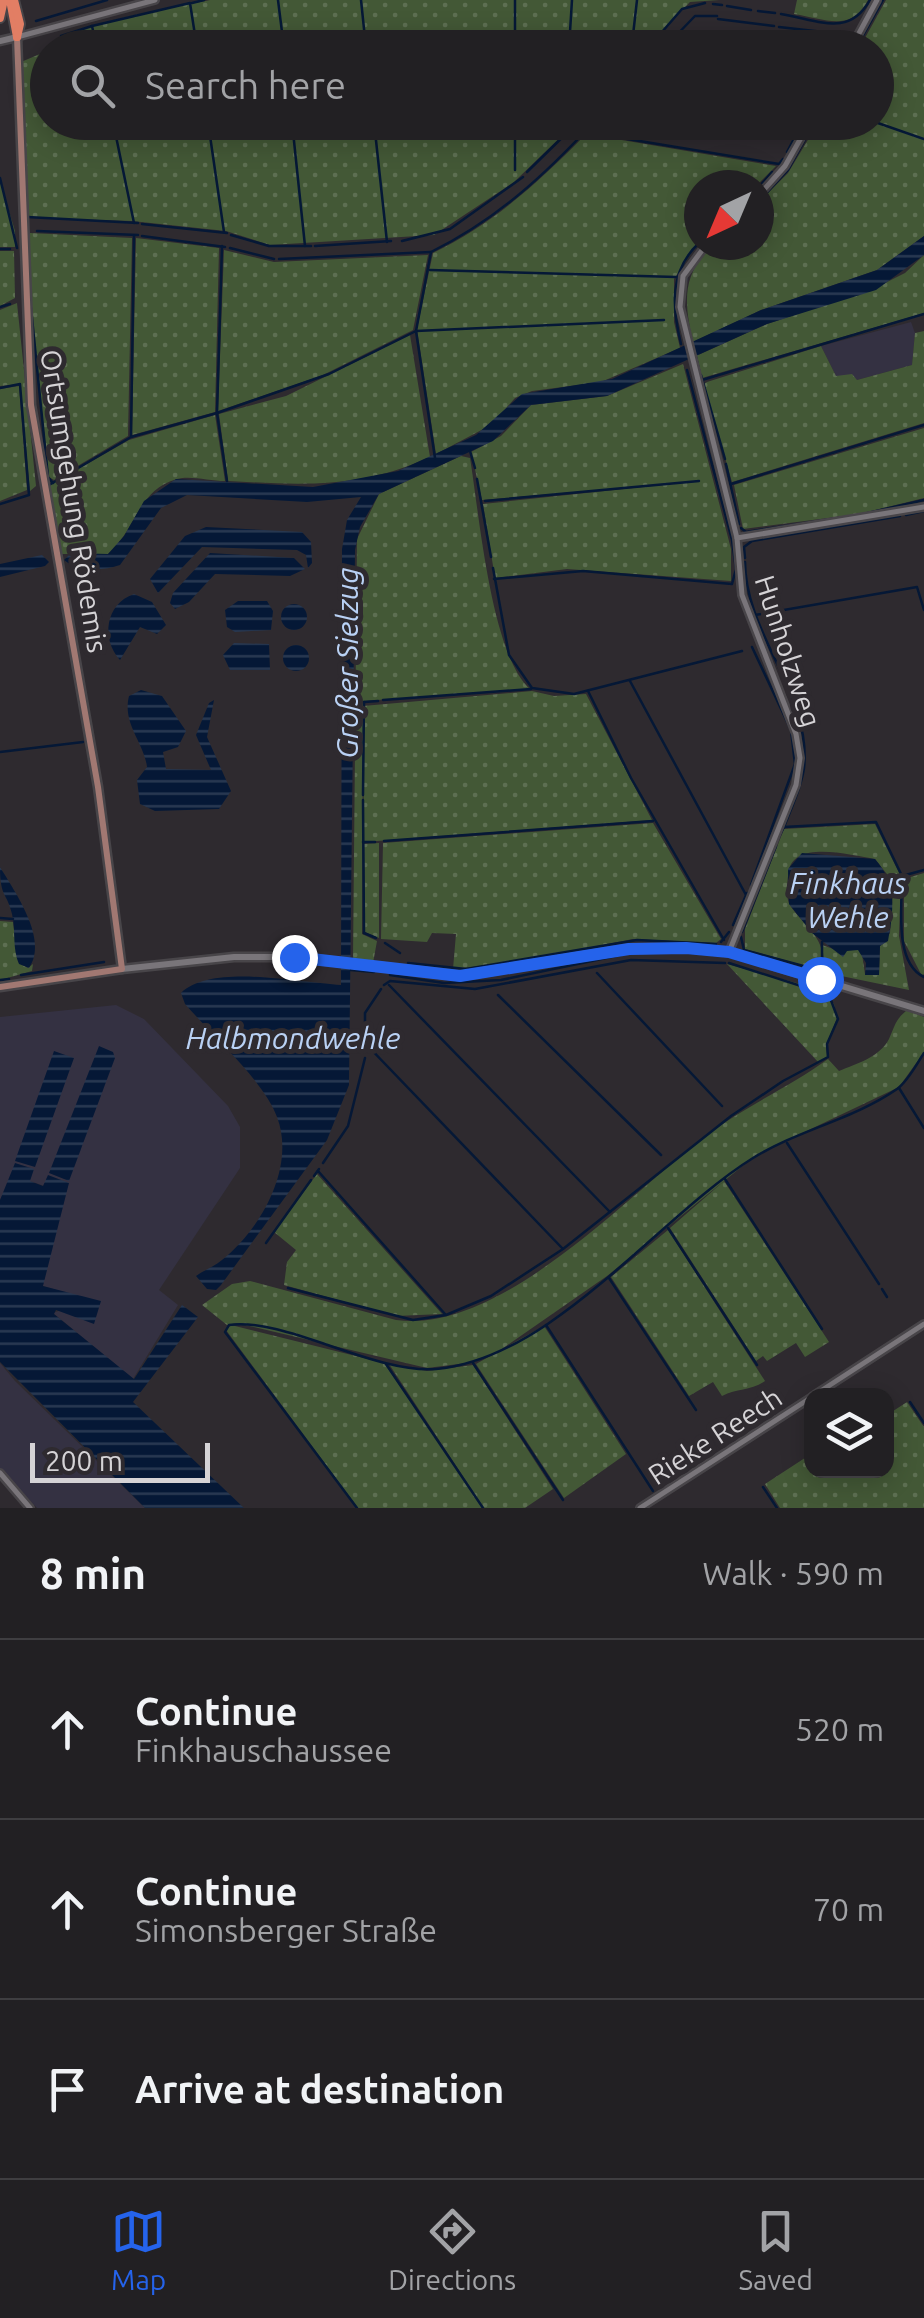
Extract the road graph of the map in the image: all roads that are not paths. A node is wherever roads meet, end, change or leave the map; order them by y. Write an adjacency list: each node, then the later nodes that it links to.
1 (9, 0): 4 (highway); 8 (highway)
2 (154, 0): 5 (street)
3 (877, 0): 6 (street)
4 (0, 18)
5 (40, 30)
6 (861, 30)
7 (30, 33): 8 (street)
8 (17, 36): 9 (street); 16 (main road, Ortsumgehung Rödemis)
9 (0, 42)
10 (800, 140): 11 (street)
11 (774, 178)
12 (693, 260): 14 (street, Hunholzweg)
13 (924, 506): 14 (street)
14 (737, 538): 15 (street, Hunholzweg)
15 (729, 952): 16 (street); 18 (street)
16 (122, 969): 17 (main road)
17 (0, 987)
18 (924, 1010)
19 (924, 1324): 20 (street, Rieke Reech)
20 (824, 1388)
21 (804, 1401): 24 (street, Rieke Reech)
22 (0, 1473): 23 (street)
23 (30, 1508)
24 (640, 1508)

